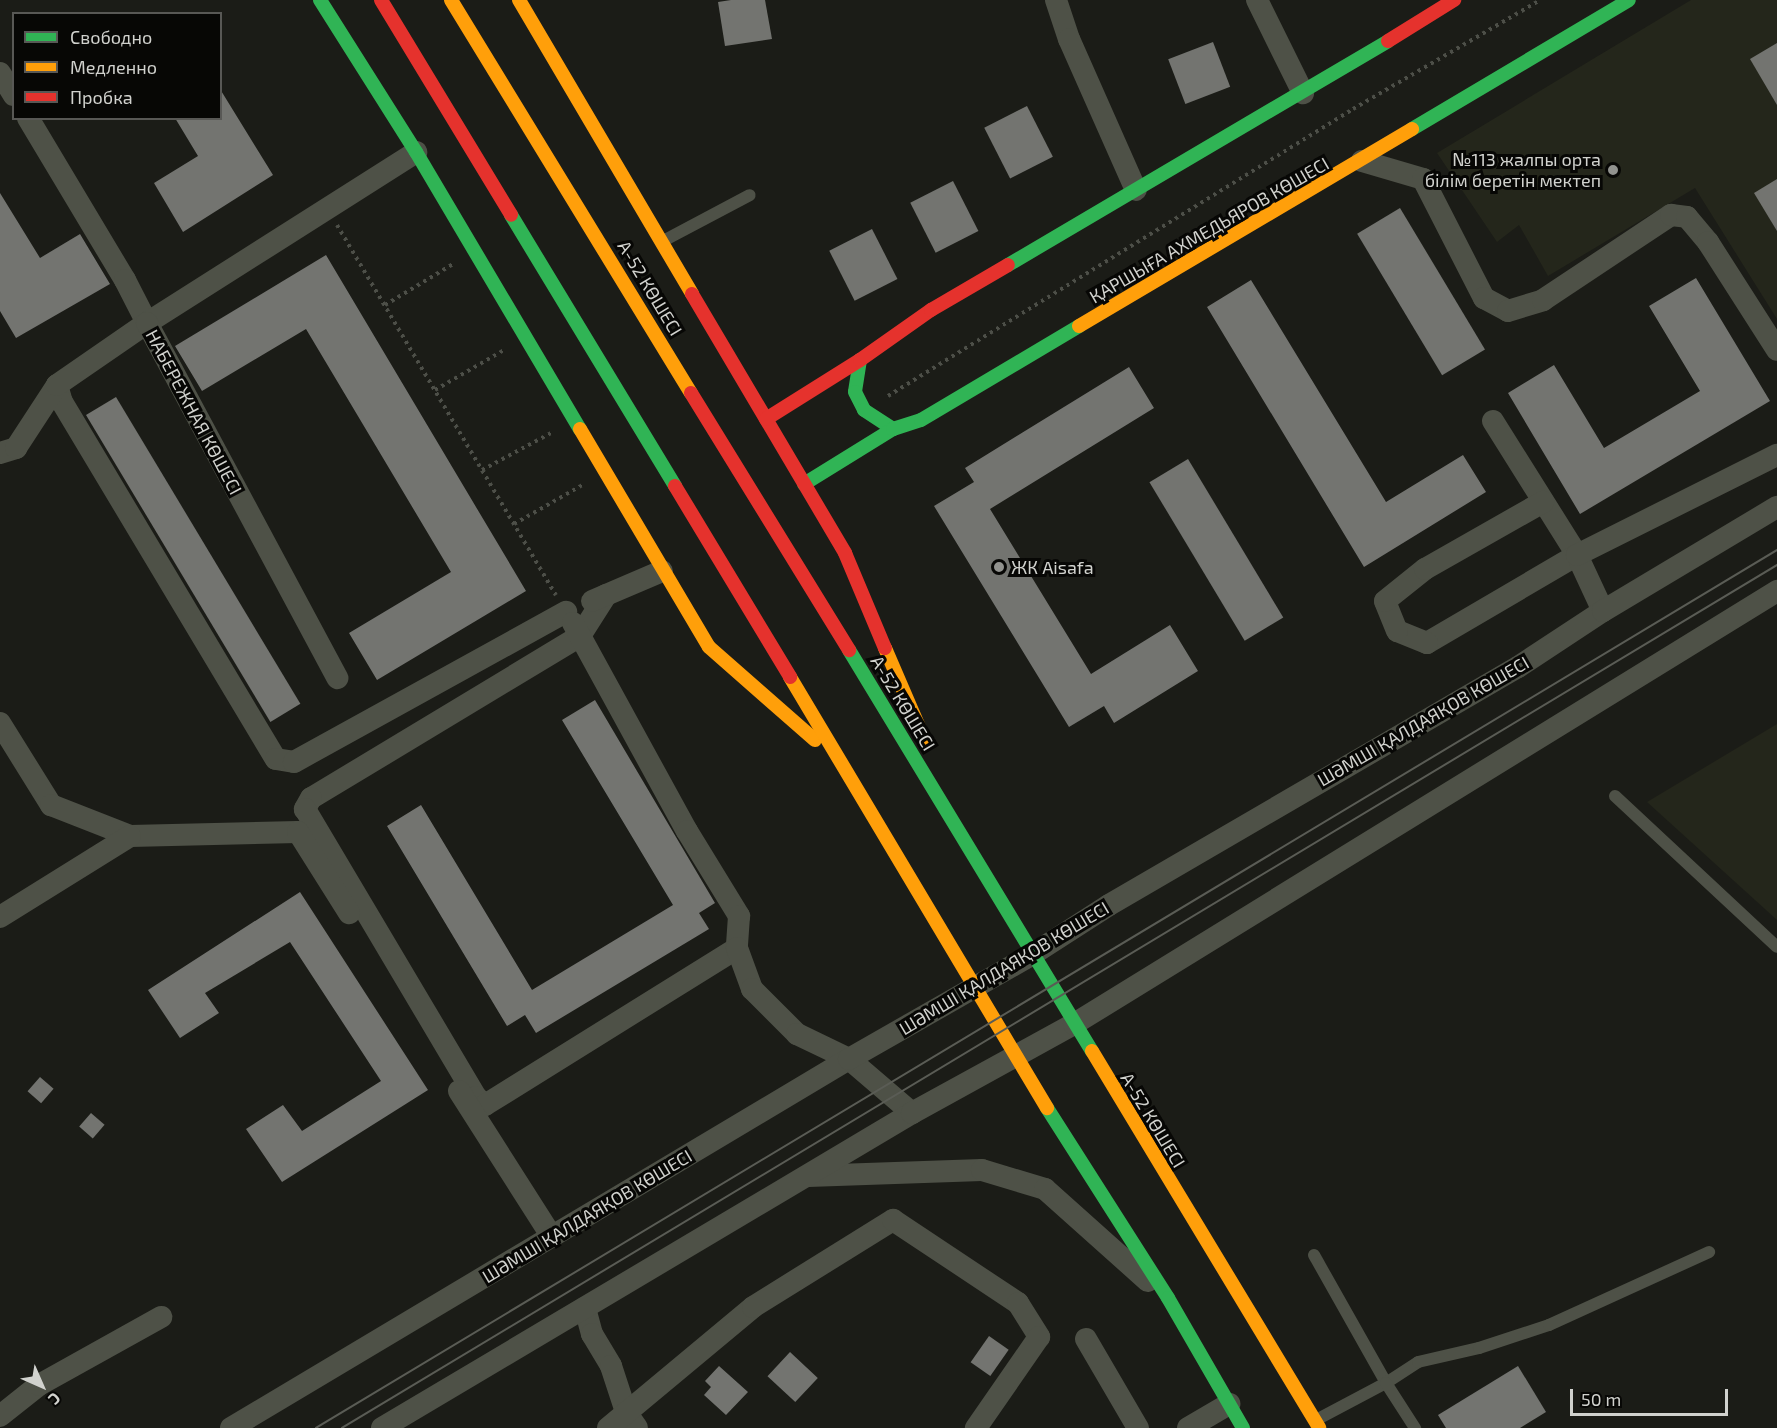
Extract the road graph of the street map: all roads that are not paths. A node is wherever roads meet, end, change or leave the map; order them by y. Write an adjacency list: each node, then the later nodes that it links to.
1 (320, 0): 13 (street)
2 (381, 0): 39 (street)
3 (451, 0): 42 (street, А-52 КӨШЕСІ)
4 (519, 0): 17 (street)
5 (1056, 0): 15 (street)
6 (1257, 0): 11 (street)
7 (1454, 0): 11 (street)
8 (1629, 0): 14 (street, ҚАРШЫҒА АХМЕДЬЯРОВ КӨШЕСІ)
9 (0, 73): 10 (street)
10 (12, 92)
11 (1304, 93): 15 (street)
12 (29, 120): 18 (street)
13 (416, 152): 18 (street); 31 (street)
14 (1362, 161): 19 (street); 24 (street, ҚАРШЫҒА АХМЕДЬЯРОВ КӨШЕСІ)
15 (1136, 190): 20 (street)
16 (750, 195): 17 (lane)
17 (662, 241): 22 (street)
18 (147, 323): 21 (street, НАБЕРЕЖНАЯ КӨШЕСІ); 37 (street, НАБЕРЕЖНАЯ КӨШЕСІ)
19 (1777, 350)
20 (860, 360): 22 (street); 24 (street)
21 (57, 385): 25 (street, НАБЕРЕЖНАЯ КӨШЕСІ); 35 (street)
22 (766, 419): 27 (street)
23 (1493, 422): 28 (street)
24 (893, 429): 27 (street, ҚАРШЫҒА АХМЕДЬЯРОВ КӨШЕСІ)
25 (0, 453)
26 (1777, 455): 30 (street)
27 (804, 484): 42 (street)
28 (1543, 502): 30 (street); 30 (street)
29 (1777, 507): 34 (street, ШӘМШІ ҚАЛДАЯҚОВ КӨШЕСІ)
30 (1577, 555): 34 (street)
31 (662, 571): 33 (street); 39 (street)
32 (1777, 591): 48 (street)
33 (606, 595): 35 (street); 36 (street)
34 (1603, 611): 46 (street, ШӘМШІ ҚАЛДАЯҚОВ КӨШЕСІ)
35 (566, 612): 36 (street)
36 (580, 636): 45 (street); 45 (street)
37 (337, 678)
38 (0, 723): 41 (street)
39 (838, 760): 47 (street)
40 (1615, 796): 44 (lane)
41 (130, 836): 43 (street); 53 (street)
42 (985, 872): 46 (street, А-52 КӨШЕСІ)
43 (0, 917)
44 (1777, 947)
45 (737, 948): 50 (street)
46 (1033, 954): 47 (street, ШӘМШІ ҚАЛДАЯҚОВ КӨШЕСІ); 48 (street, А-52 КӨШЕСІ)
47 (976, 986): 49 (street); 50 (street, ШӘМШІ ҚАЛДАЯҚОВ КӨШЕСІ)
48 (1074, 1024): 49 (street); 64 (street, А-52 КӨШЕСІ)
49 (1014, 1056): 51 (street); 56 (street)
50 (849, 1059): 51 (street); 53 (street, ШӘМШІ ҚАЛДАЯҚОВ КӨШЕСІ)
51 (912, 1113): 52 (street)
52 (805, 1176): 56 (street); 57 (street)
53 (552, 1237): 65 (street, ШӘМШІ ҚАЛДАЯҚОВ КӨШЕСІ)
54 (1709, 1252): 60 (lane)
55 (1314, 1255): 60 (lane)
56 (1168, 1298): 61 (street)
57 (585, 1308): 63 (street); 66 (street)
58 (161, 1317): 62 (street)
59 (1086, 1339): 69 (street)
60 (1386, 1383): 64 (lane); 72 (lane)
61 (1229, 1404): 70 (street); 71 (street)
62 (0, 1416)
63 (631, 1420): 67 (street); 68 (street)
64 (1317, 1424)
65 (231, 1428)
66 (382, 1428)
67 (608, 1428)
68 (976, 1428)
69 (1138, 1428)
70 (1188, 1428)
71 (1243, 1428)
72 (1415, 1428)

